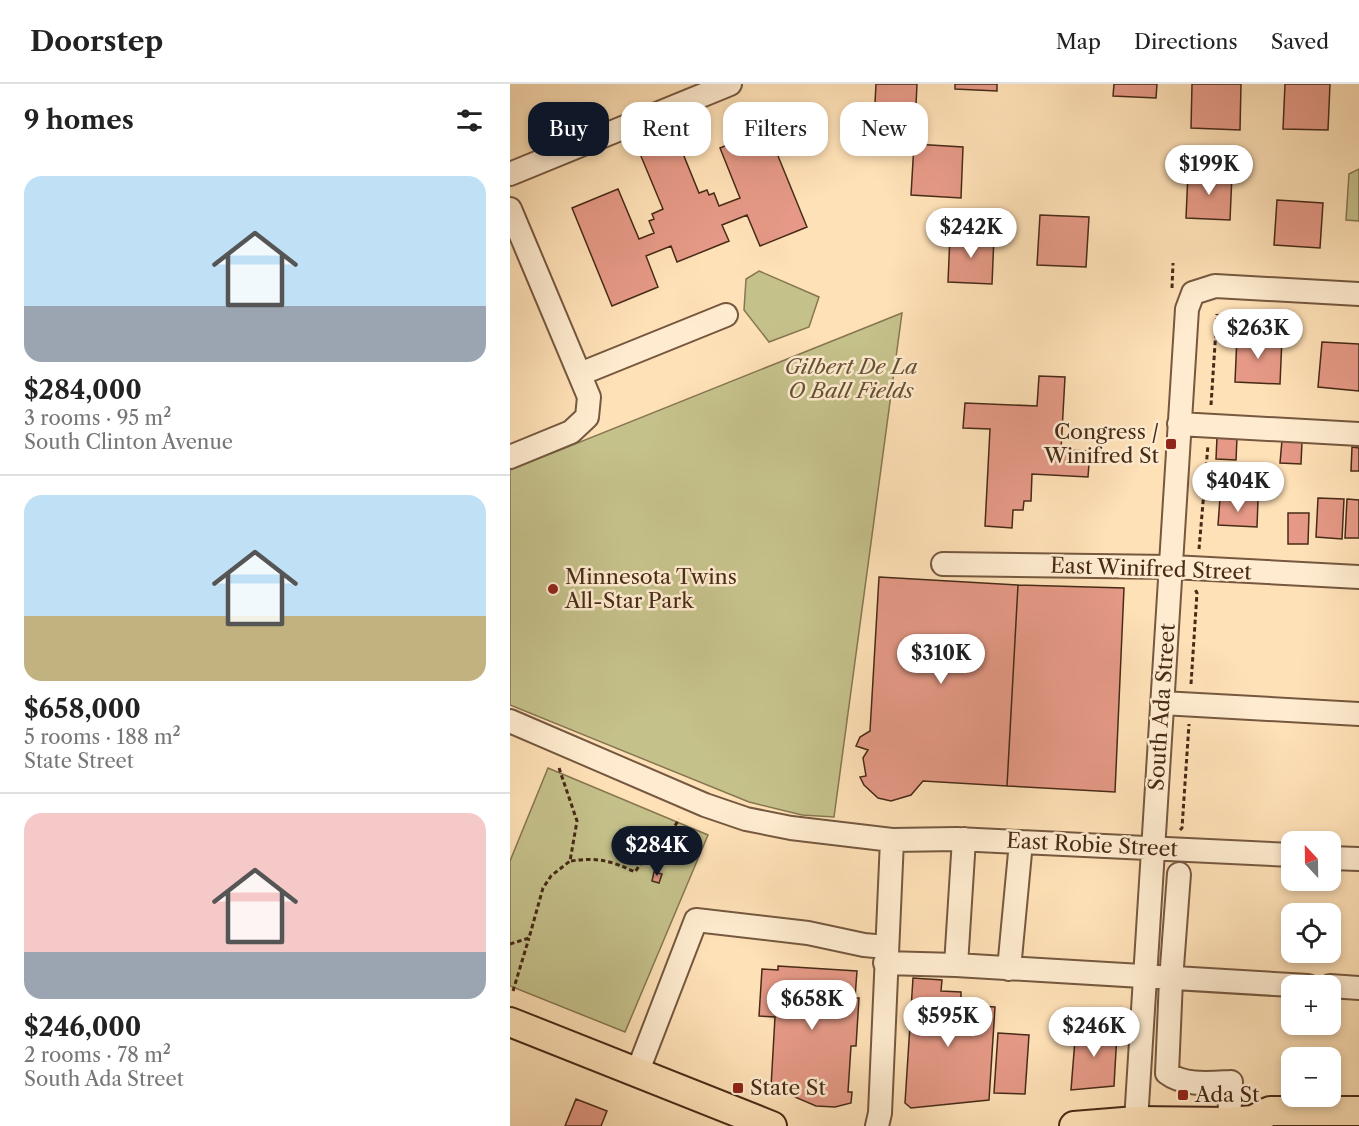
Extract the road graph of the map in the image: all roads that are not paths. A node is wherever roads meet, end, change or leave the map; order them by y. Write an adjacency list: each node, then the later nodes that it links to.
1 (730, 84): 2 (street)
2 (510, 174)
3 (510, 209): 6 (street)
4 (1359, 294): 7 (street, South Ada Street)
5 (726, 315): 6 (street)
6 (580, 374): 9 (street)
7 (1179, 424): 8 (street); 11 (street, South Ada Street)
8 (1359, 434)
9 (510, 457)
10 (944, 564): 11 (street, East Winifred Street)
11 (1172, 567): 12 (street, East Winifred Street); 13 (street, South Ada Street)
12 (1359, 577)
13 (1162, 703): 14 (street); 19 (street, South Ada Street)
14 (1359, 714)
15 (510, 721): 17 (street, East Robie Street)
16 (964, 839): 17 (street, East Robie Street); 18 (street, East Robie Street); 25 (street)
17 (892, 840): 24 (street)
18 (1021, 842): 19 (street, East Robie Street); 26 (street)
19 (1152, 848): 20 (street, East Robie Street); 27 (street, South Ada Street)
20 (1281, 854)
21 (1341, 858): 22 (street)
22 (1359, 859)
23 (1179, 874): 28 (street)
24 (885, 955): 25 (street); 34 (street); 40 (street)
25 (956, 965): 26 (street)
26 (1009, 969): 27 (street)
27 (1145, 975): 28 (street); 33 (street, South Ada Street)
28 (1171, 980): 29 (street); 35 (street)
29 (1281, 985)
30 (1341, 987): 31 (street)
31 (1359, 988)
32 (510, 1022): 34 (main road)
33 (1139, 1072): 35 (street); 37 (street, South Ada Street)
34 (637, 1073): 39 (main road)
35 (1167, 1073): 38 (street)
36 (1359, 1111): 38 (main road)
37 (1153, 1123): 38 (main road); 41 (main road)
38 (1251, 1123)
39 (772, 1126)
40 (877, 1126)
41 (1074, 1126)

